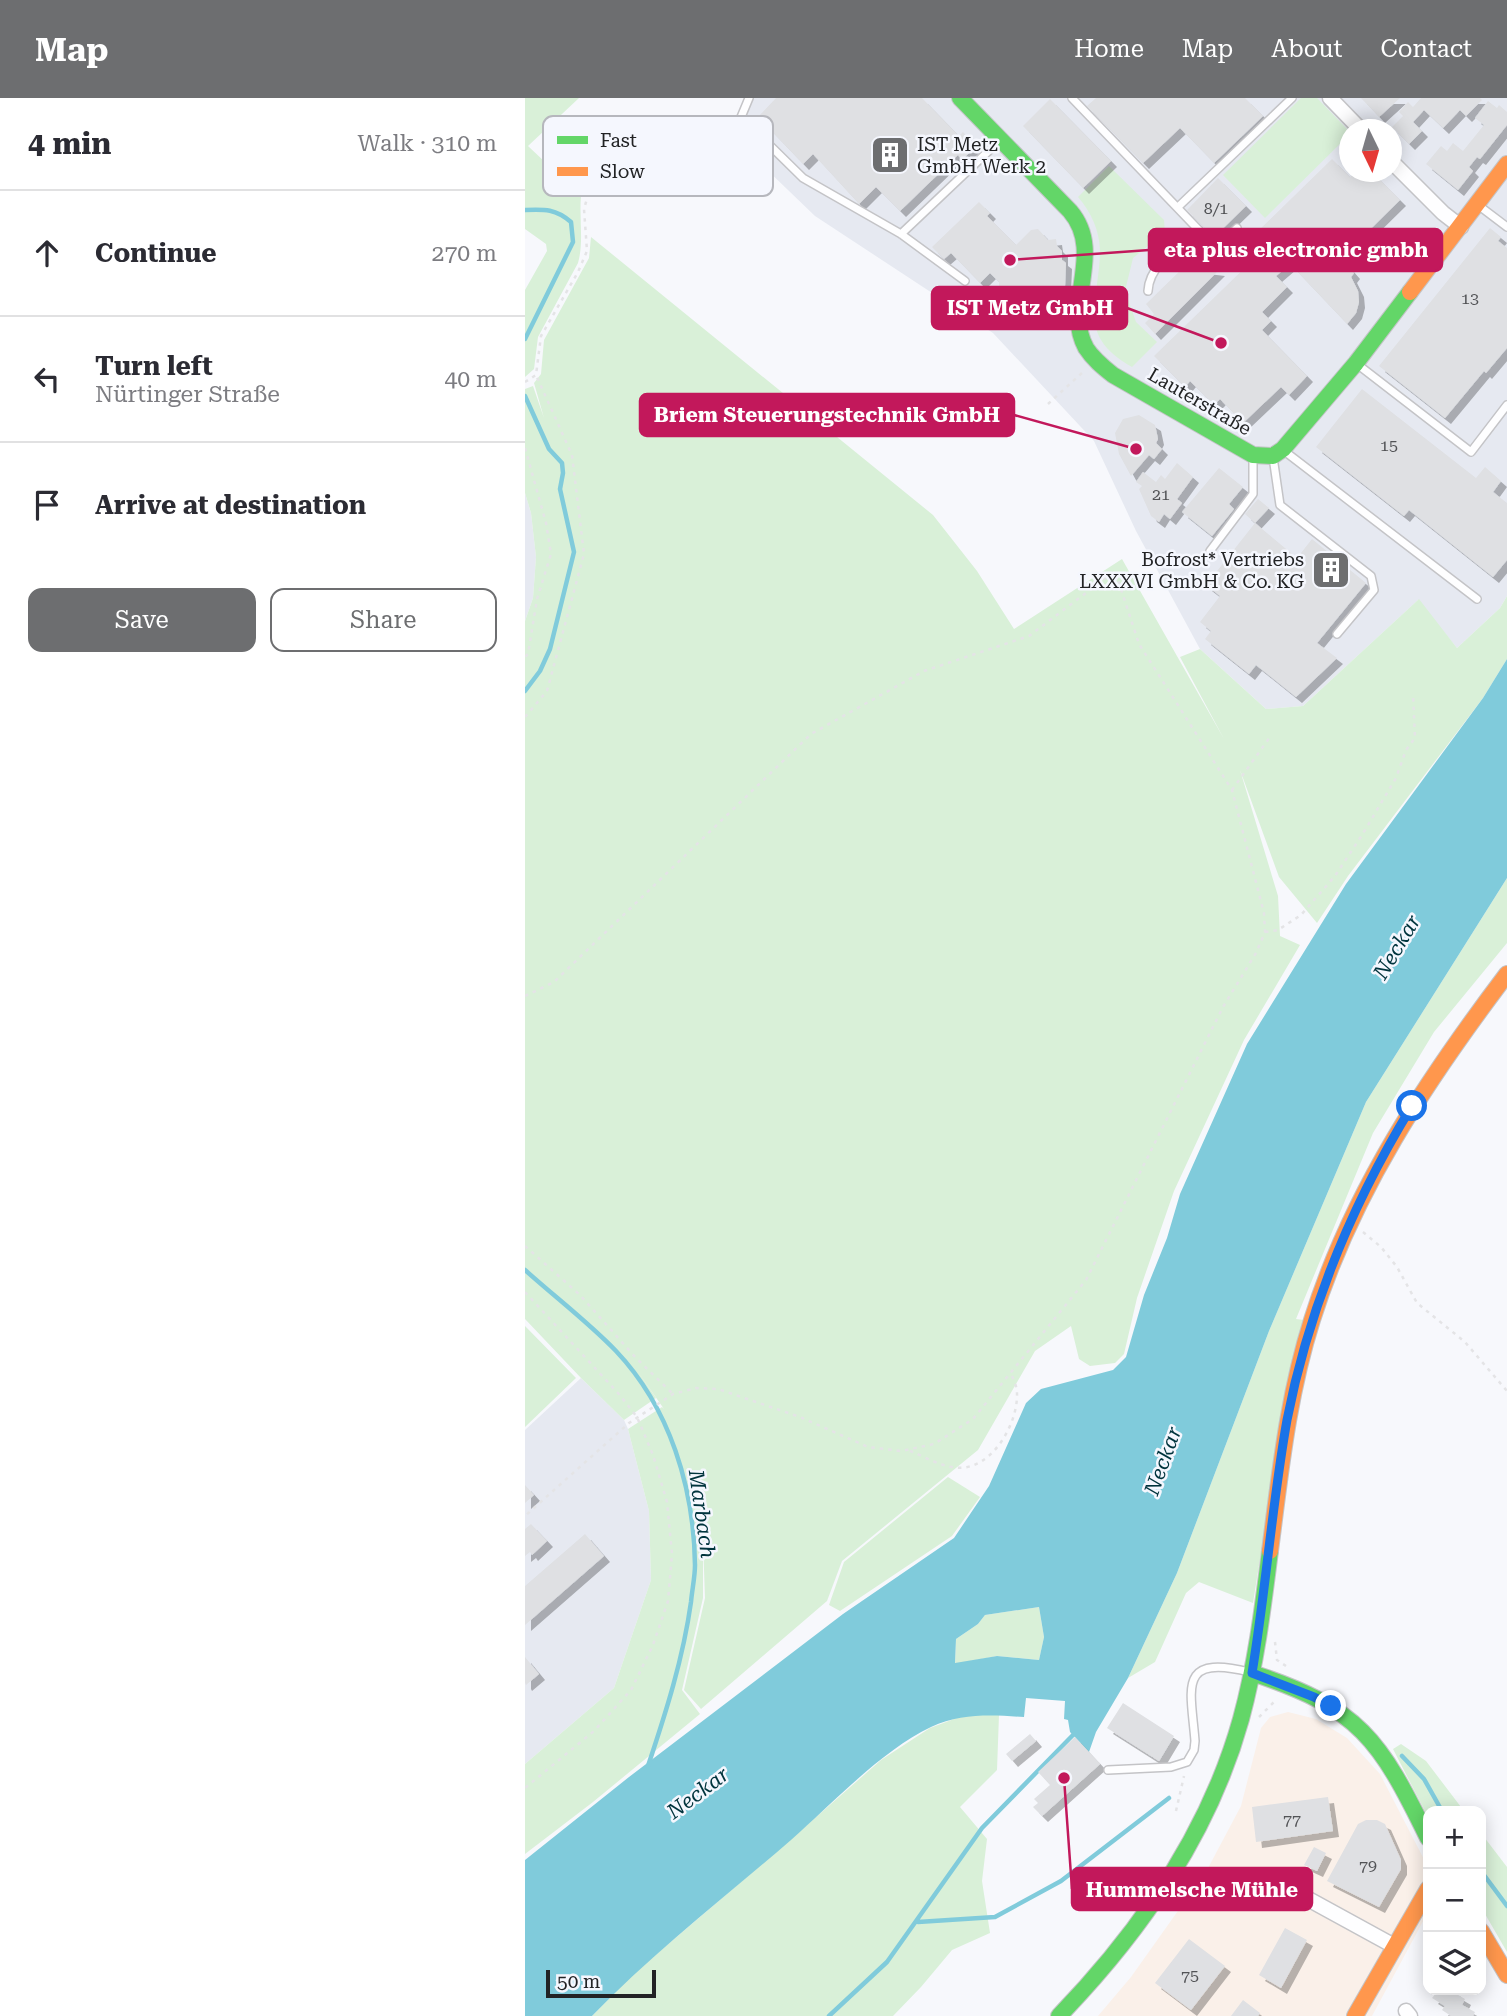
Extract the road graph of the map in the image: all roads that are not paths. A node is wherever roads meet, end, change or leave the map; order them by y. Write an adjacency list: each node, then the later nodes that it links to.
1 (749, 98): 6 (lane)
2 (960, 98): 8 (street)
3 (1072, 98): 13 (lane)
4 (1292, 98): 13 (lane)
5 (1331, 98): 7 (street)
6 (741, 116)
7 (1351, 119)
8 (1001, 139): 18 (lane); 24 (street, Lauterstraße)
9 (773, 148): 18 (lane)
10 (1507, 164): 12 (street)
11 (1402, 172): 14 (street)
12 (1477, 204): 14 (street); 15 (lane)
13 (1178, 207): 17 (lane)
14 (1461, 227): 21 (street)
15 (1507, 227)
16 (1237, 228): 17 (lane)
17 (1199, 230): 20 (lane)
18 (901, 234): 19 (lane)
19 (965, 281)
20 (1148, 290)
21 (1356, 363): 22 (lane); 23 (street)
22 (1507, 405)
23 (1278, 452): 24 (street, Lauterstraße); 26 (lane); 27 (lane)
24 (1252, 455): 25 (lane)
25 (1210, 551)
26 (1477, 599)
27 (1338, 634)
28 (1507, 974): 29 (street)
29 (1252, 1673): 30 (lane); 31 (street); 37 (street)
30 (1108, 1770)
31 (1423, 1829)
32 (1299, 1894): 35 (street)
33 (1423, 1897): 35 (street)
34 (1482, 1932): 36 (street)
35 (1394, 1946): 38 (street)
36 (1507, 1975)
37 (1059, 2016)
38 (1355, 2016)

